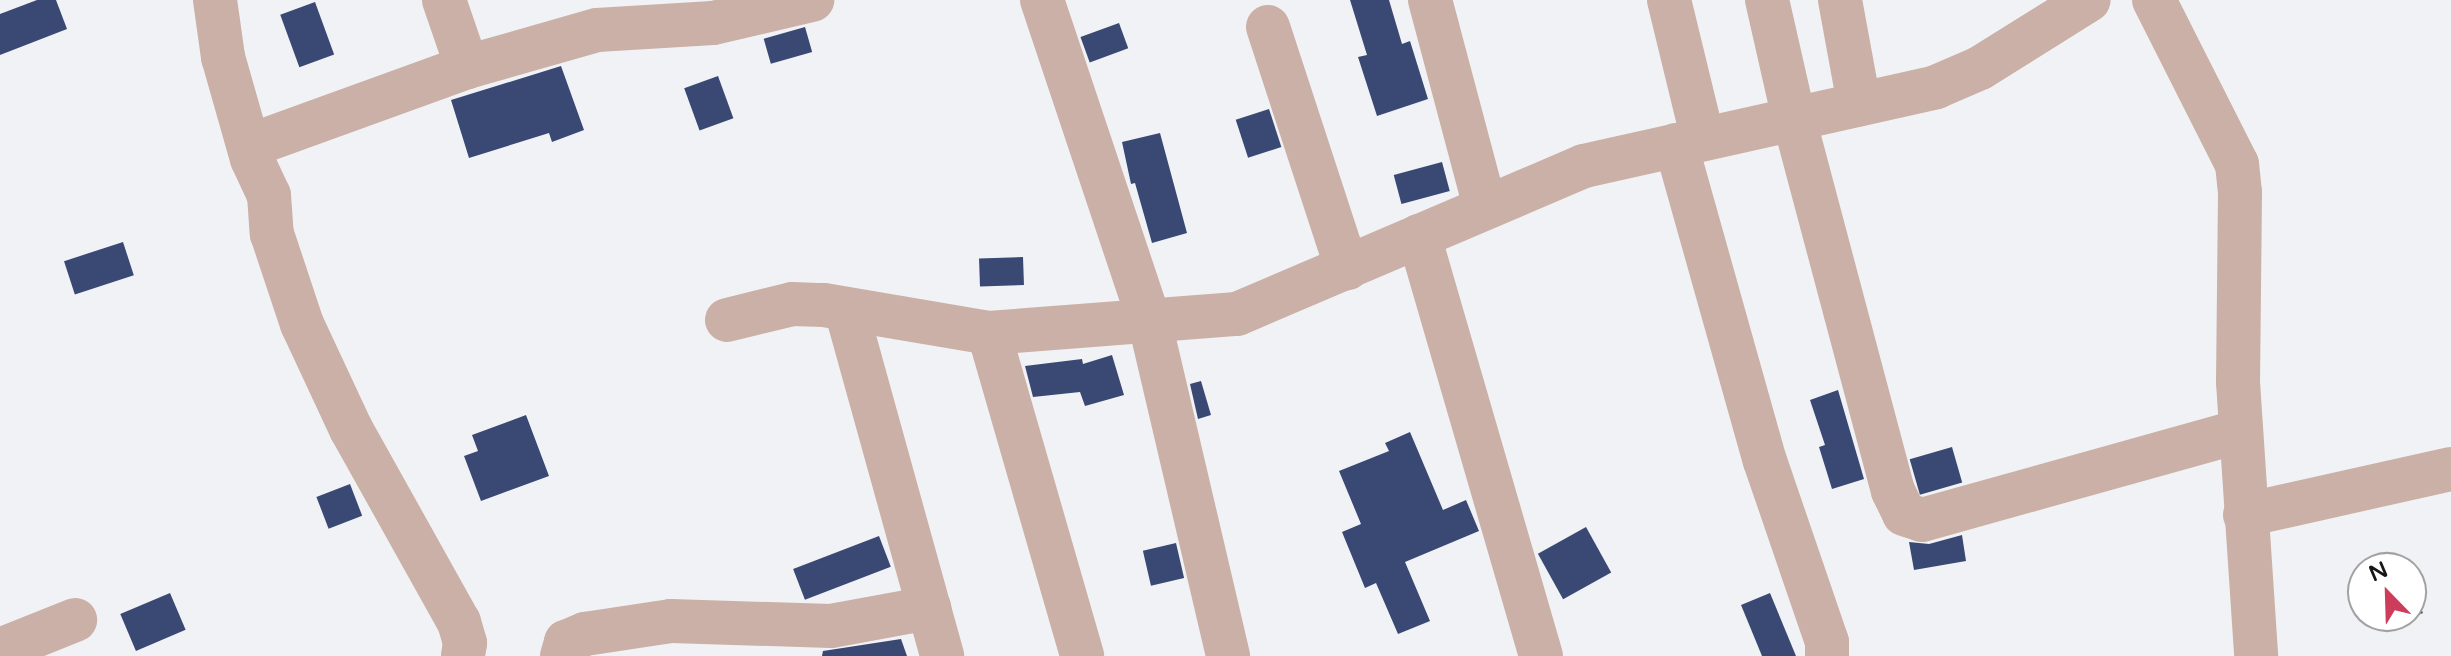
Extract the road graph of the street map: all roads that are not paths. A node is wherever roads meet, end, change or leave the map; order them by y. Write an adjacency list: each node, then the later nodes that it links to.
1 (215, 0): 17 (street)
2 (444, 0): 13 (street)
3 (812, 0): 11 (street)
4 (1042, 0): 23 (street)
5 (1430, 0): 18 (street)
6 (1669, 0): 16 (street)
7 (1767, 0): 15 (street)
8 (1840, 0): 14 (street)
9 (2089, 0): 14 (street)
10 (2154, 0): 25 (street)
11 (591, 15): 13 (street)
12 (1268, 27): 20 (street)
13 (467, 67): 17 (street)
14 (1859, 104): 15 (street)
15 (1794, 119): 16 (street); 25 (street)
16 (1689, 142): 18 (street); 37 (street)
17 (249, 146): 31 (street)
18 (1485, 206): 19 (street)
19 (1419, 236): 20 (street); 36 (street)
20 (1347, 268): 23 (street)
21 (846, 309): 22 (street); 24 (street); 28 (street)
22 (727, 320)
23 (1150, 323): 24 (street); 35 (street)
24 (989, 333): 34 (street)
25 (2241, 431): 27 (street)
26 (2451, 469): 27 (street)
27 (2245, 515): 38 (street)
28 (929, 608): 32 (street); 33 (street)
29 (75, 620): 30 (street)
30 (0, 650)
31 (463, 656)
32 (562, 656)
33 (942, 656)
34 (1082, 656)
35 (1228, 656)
36 (1541, 656)
37 (1827, 656)
38 (2256, 656)

